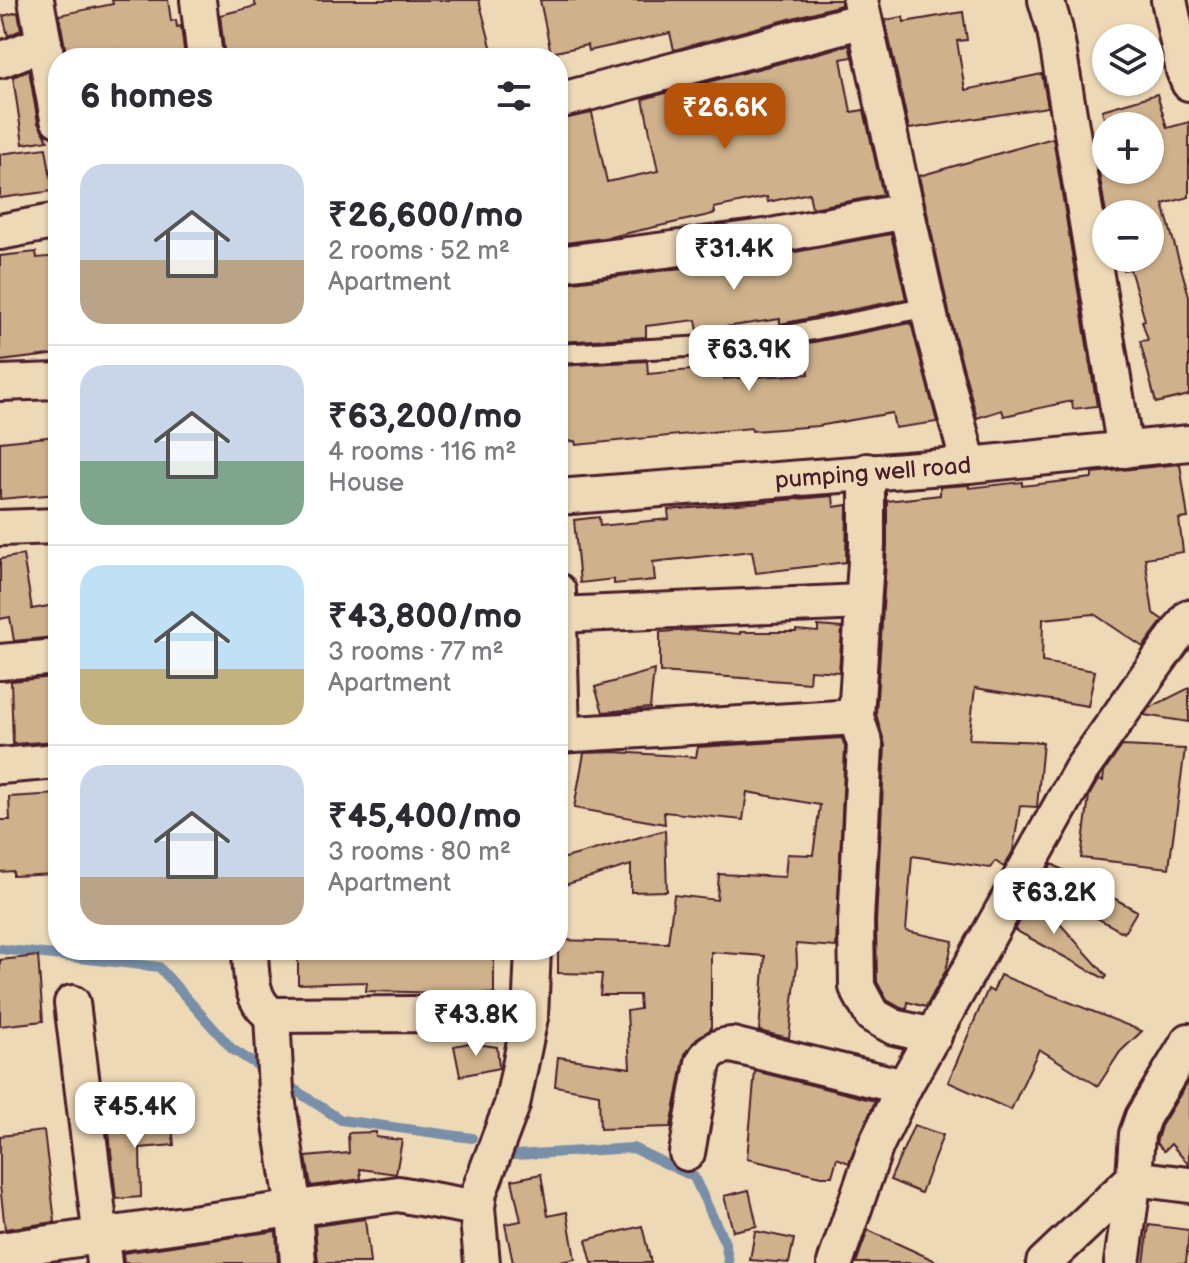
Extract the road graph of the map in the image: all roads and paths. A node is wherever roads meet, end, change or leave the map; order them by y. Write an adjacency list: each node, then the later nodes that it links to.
1 (36, 0): 6 (street)
2 (198, 0): 7 (street)
3 (1046, 0): 21 (street)
4 (1169, 0): 10 (street)
5 (862, 10): 11 (street); 12 (street)
6 (44, 43): 8 (street); 9 (street)
7 (204, 48)
8 (0, 60)
9 (48, 65)
10 (1189, 83)
11 (568, 98)
12 (906, 211): 15 (street); 16 (street)
13 (48, 223): 14 (street)
14 (0, 232)
15 (568, 263)
16 (929, 307): 17 (lane); 22 (street)
17 (568, 353)
18 (48, 381): 19 (street)
19 (0, 383)
20 (1189, 443): 21 (street, pumping well road)
21 (1125, 450): 22 (street, pumping well road)
22 (969, 465): 23 (street, pumping well road)
23 (867, 471): 24 (street, pumping well road); 27 (street)
24 (568, 496)
25 (48, 526): 26 (street)
26 (0, 528)
27 (862, 602): 28 (street); 32 (street)
28 (568, 615)
29 (1189, 617): 41 (street)
30 (48, 658): 31 (street)
31 (0, 662)
32 (856, 717): 33 (street); 41 (street)
33 (568, 735)
34 (48, 762): 35 (street)
35 (0, 766)
36 (251, 960): 39 (street)
37 (533, 960): 40 (street)
38 (72, 1003): 50 (street)
39 (272, 1015): 40 (street); 48 (street)
40 (530, 1017): 47 (street)
41 (934, 1036): 43 (street)
42 (1189, 1041): 45 (street)
43 (904, 1087): 44 (street); 53 (street)
44 (687, 1153)
45 (1134, 1178): 46 (street); 54 (street); 55 (street)
46 (1189, 1185)
47 (477, 1208): 48 (street); 52 (street)
48 (294, 1210): 50 (street); 51 (street)
49 (0, 1250): 50 (street)
50 (103, 1250)
51 (298, 1263)
52 (482, 1263)
53 (835, 1263)
54 (1044, 1263)
55 (1122, 1263)

